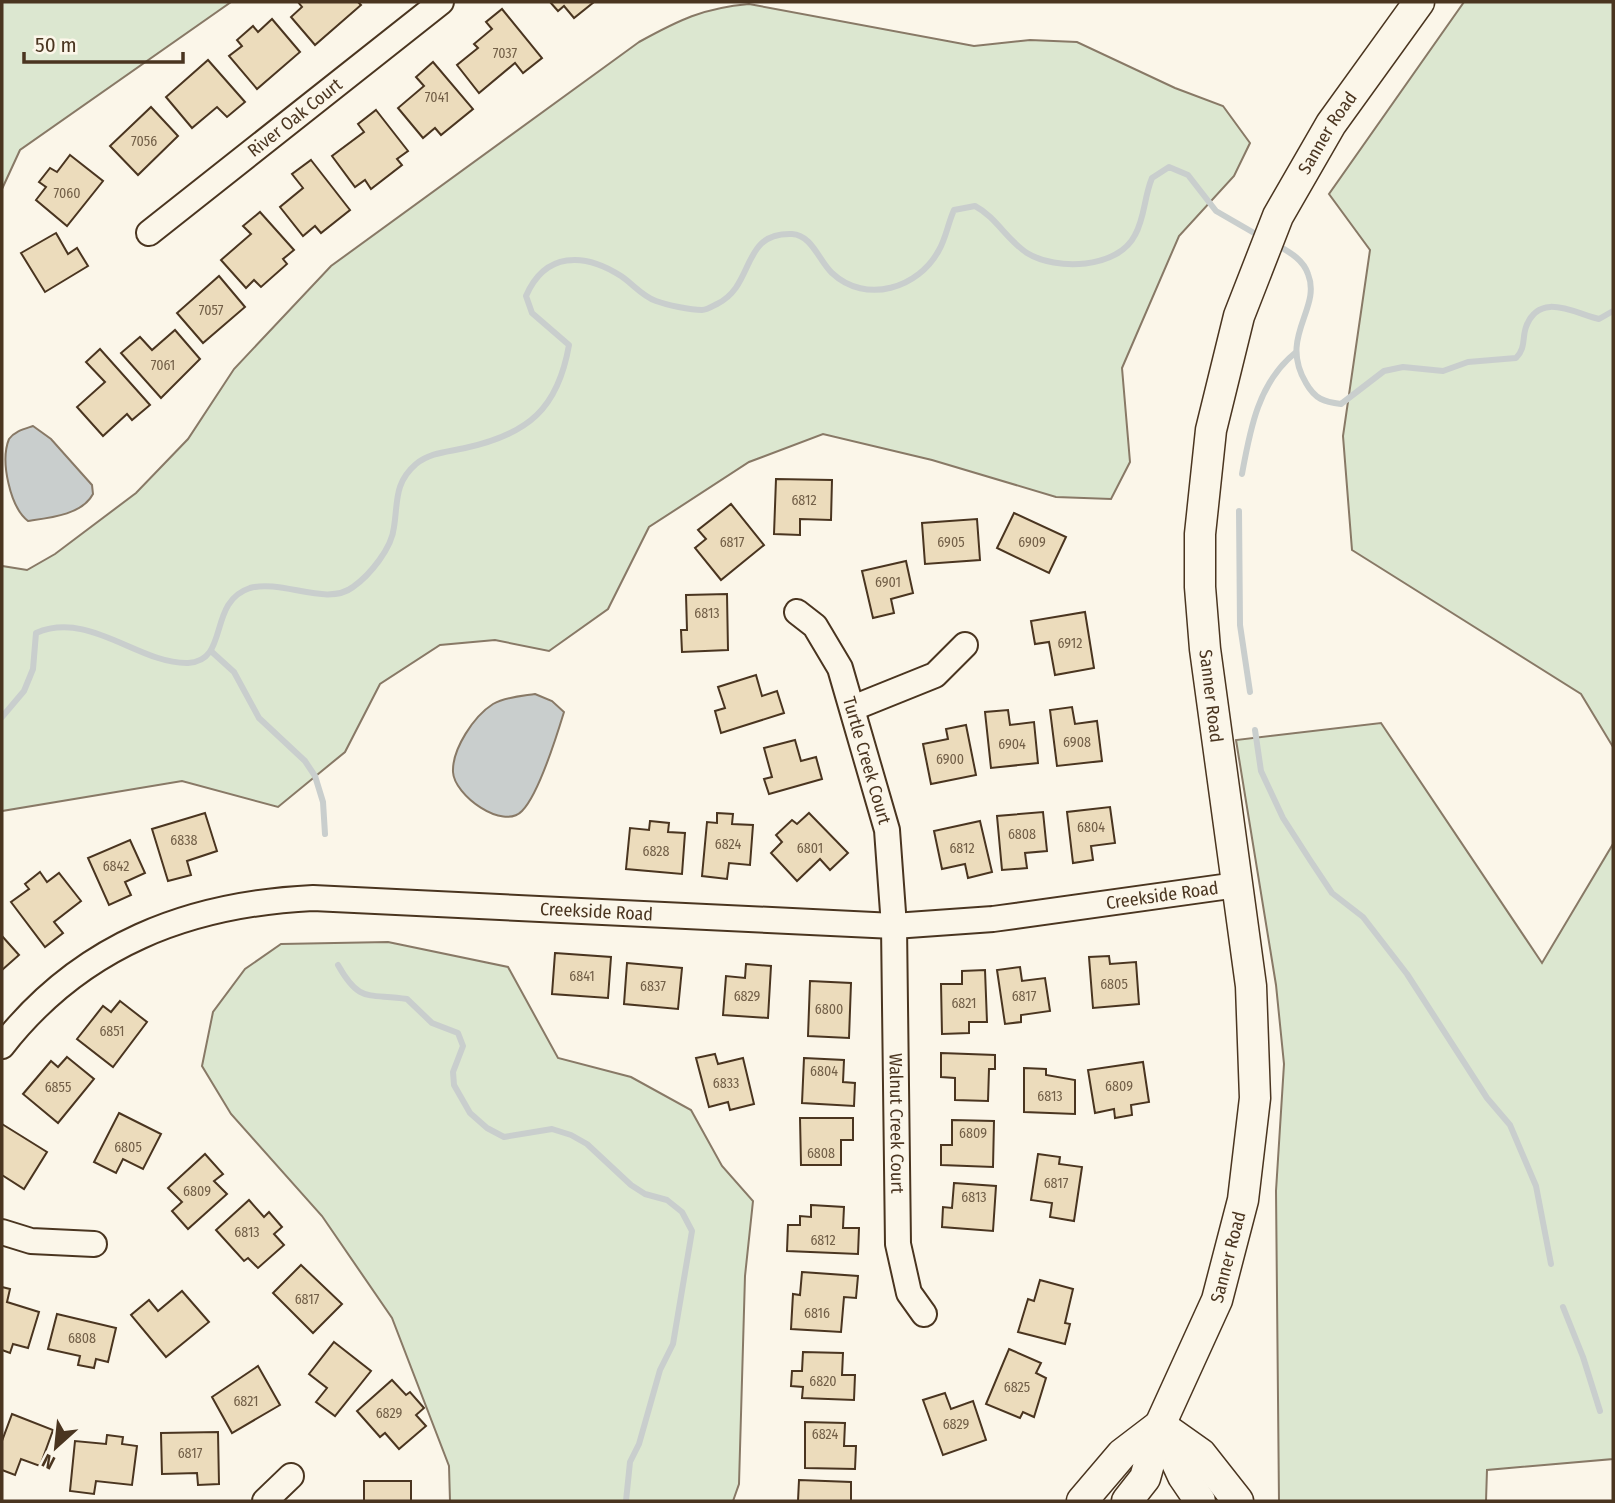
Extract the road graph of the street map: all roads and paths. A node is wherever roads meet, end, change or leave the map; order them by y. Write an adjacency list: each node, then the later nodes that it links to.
1 (442, 2): 3 (street, River Oak Court)
2 (1419, 2): 7 (main road, Sanner Road)
3 (149, 233)
4 (797, 612): 6 (street, Turtle Creek Court)
5 (965, 645): 6 (street)
6 (853, 708): 8 (street, Turtle Creek Court)
7 (1237, 885): 8 (street, Creekside Road); 13 (main road, Sanner Road)
8 (894, 926): 9 (street, Creekside Road); 12 (street, Walnut Creek Court)
9 (2, 1046)
10 (2, 1232): 11 (street)
11 (93, 1244)
12 (924, 1314)
13 (1160, 1425): 16 (main road); 17 (main road, Sanner Road); 18 (main road); 19 (main road)
14 (291, 1476): 15 (street)
15 (265, 1501)
16 (1082, 1501)
17 (1127, 1501)
18 (1200, 1501)
19 (1238, 1501)

